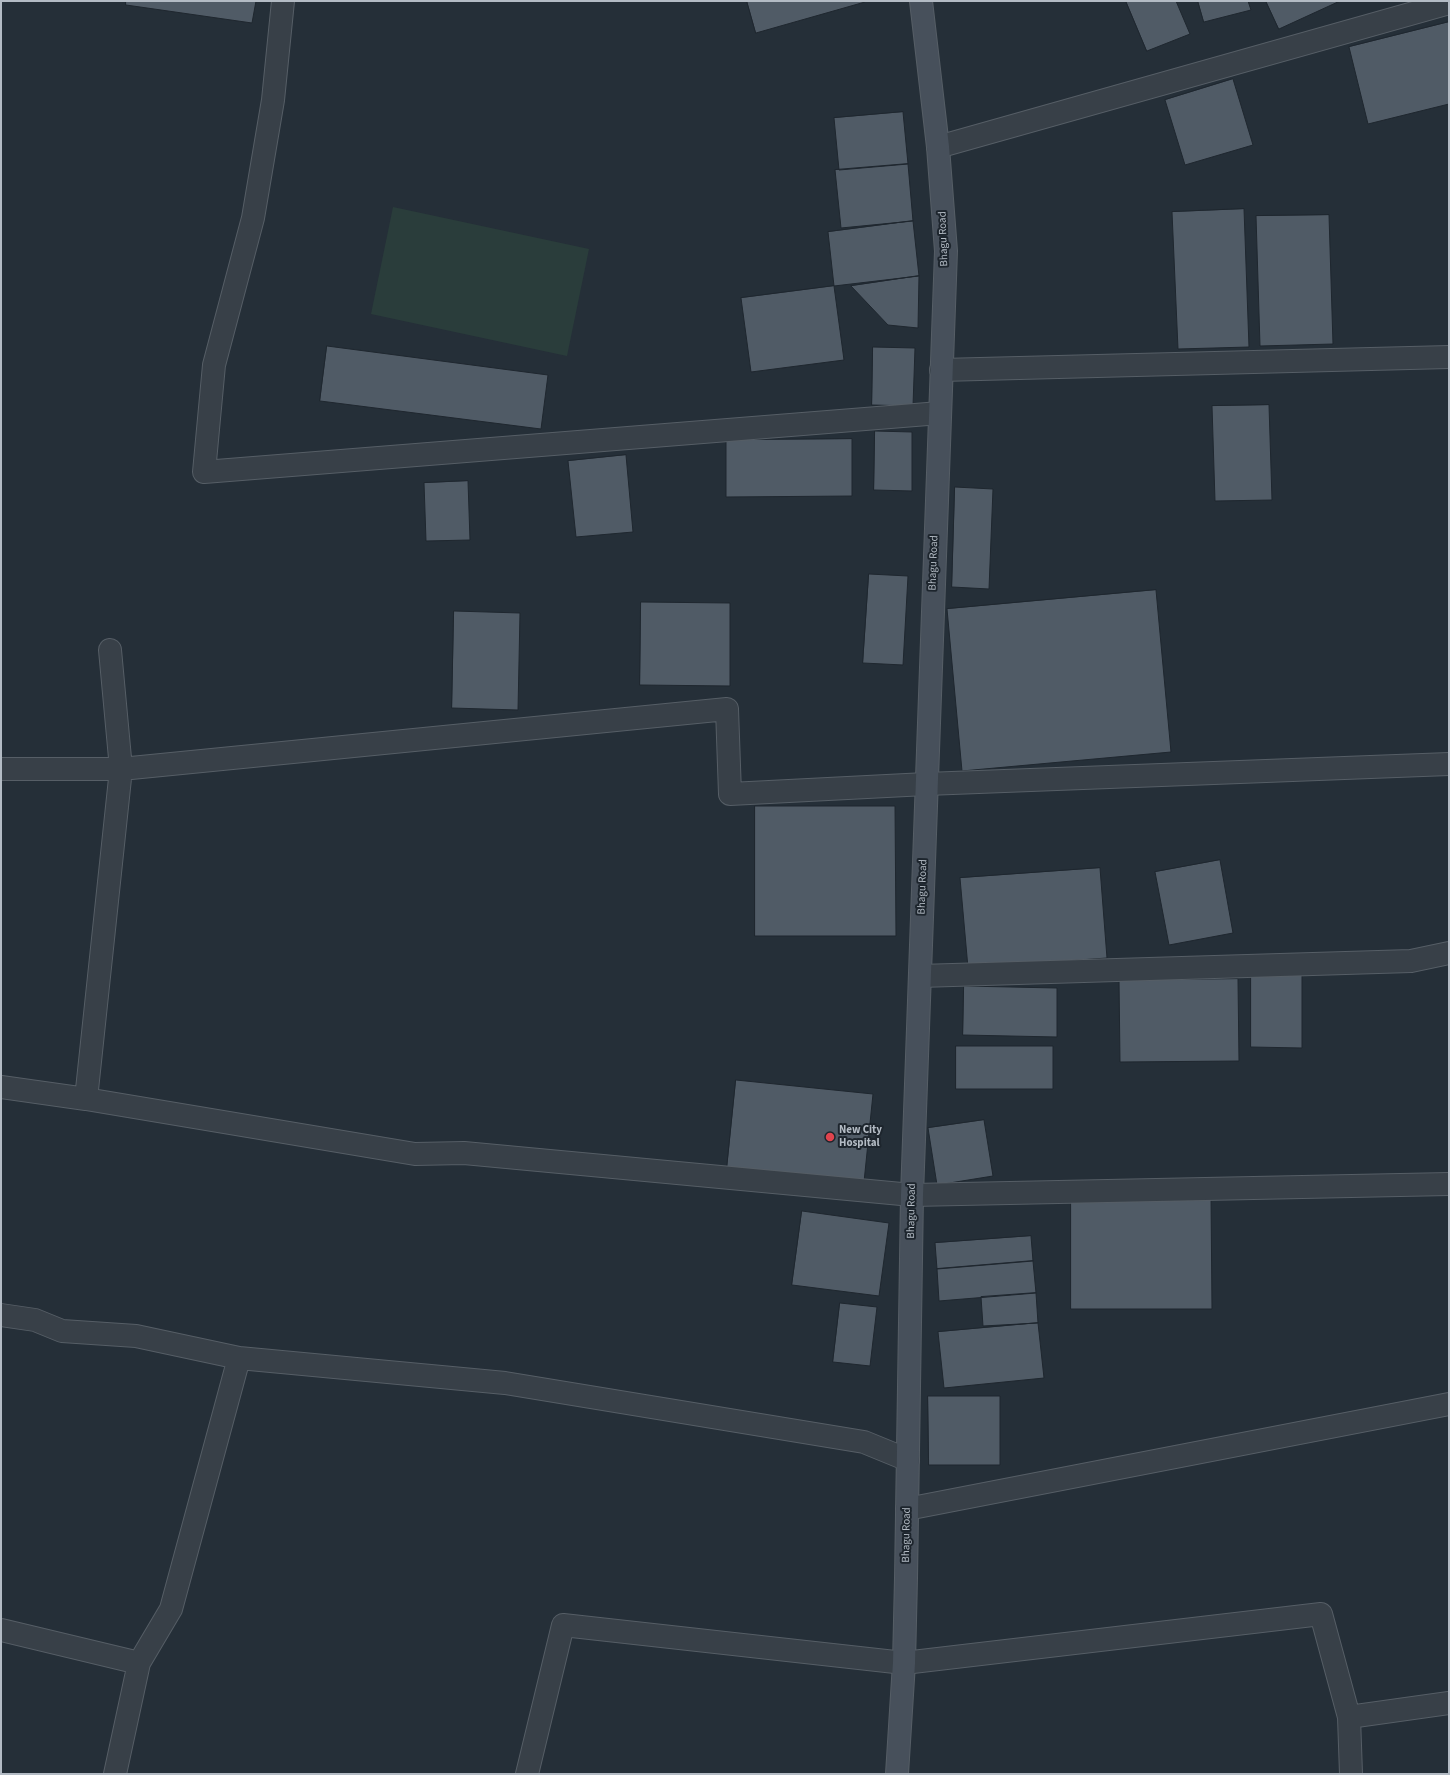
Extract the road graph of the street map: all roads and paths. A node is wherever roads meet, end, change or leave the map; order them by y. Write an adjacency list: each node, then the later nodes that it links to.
1 (283, 1): 7 (street)
2 (921, 1): 4 (street, Bhagu Road)
3 (1449, 3): 4 (street)
4 (938, 147): 6 (street, Bhagu Road)
5 (1449, 357): 6 (street)
6 (941, 370): 7 (street, Bhagu Road)
7 (940, 413): 12 (street, Bhagu Road)
8 (110, 650): 11 (street)
9 (1449, 764): 12 (street)
10 (1, 769): 11 (street)
11 (121, 769): 12 (street); 16 (street)
12 (926, 784): 14 (street, Bhagu Road)
13 (1449, 953): 14 (street)
14 (920, 976): 18 (street, Bhagu Road)
15 (1, 1086): 16 (street)
16 (86, 1099): 18 (street)
17 (1449, 1184): 18 (street)
18 (912, 1194): 22 (street, Bhagu Road)
19 (1, 1315): 20 (street)
20 (240, 1358): 22 (street); 26 (street)
21 (1449, 1404): 23 (street)
22 (908, 1460): 23 (street, Bhagu Road)
23 (907, 1509): 25 (street, Bhagu Road)
24 (1, 1630): 26 (street)
25 (904, 1662): 28 (street); 30 (street); 31 (street, Bhagu Road)
26 (139, 1663): 29 (street)
27 (1449, 1702): 28 (street)
28 (1349, 1718): 32 (street)
29 (115, 1774)
30 (527, 1774)
31 (897, 1774)
32 (1351, 1774)

